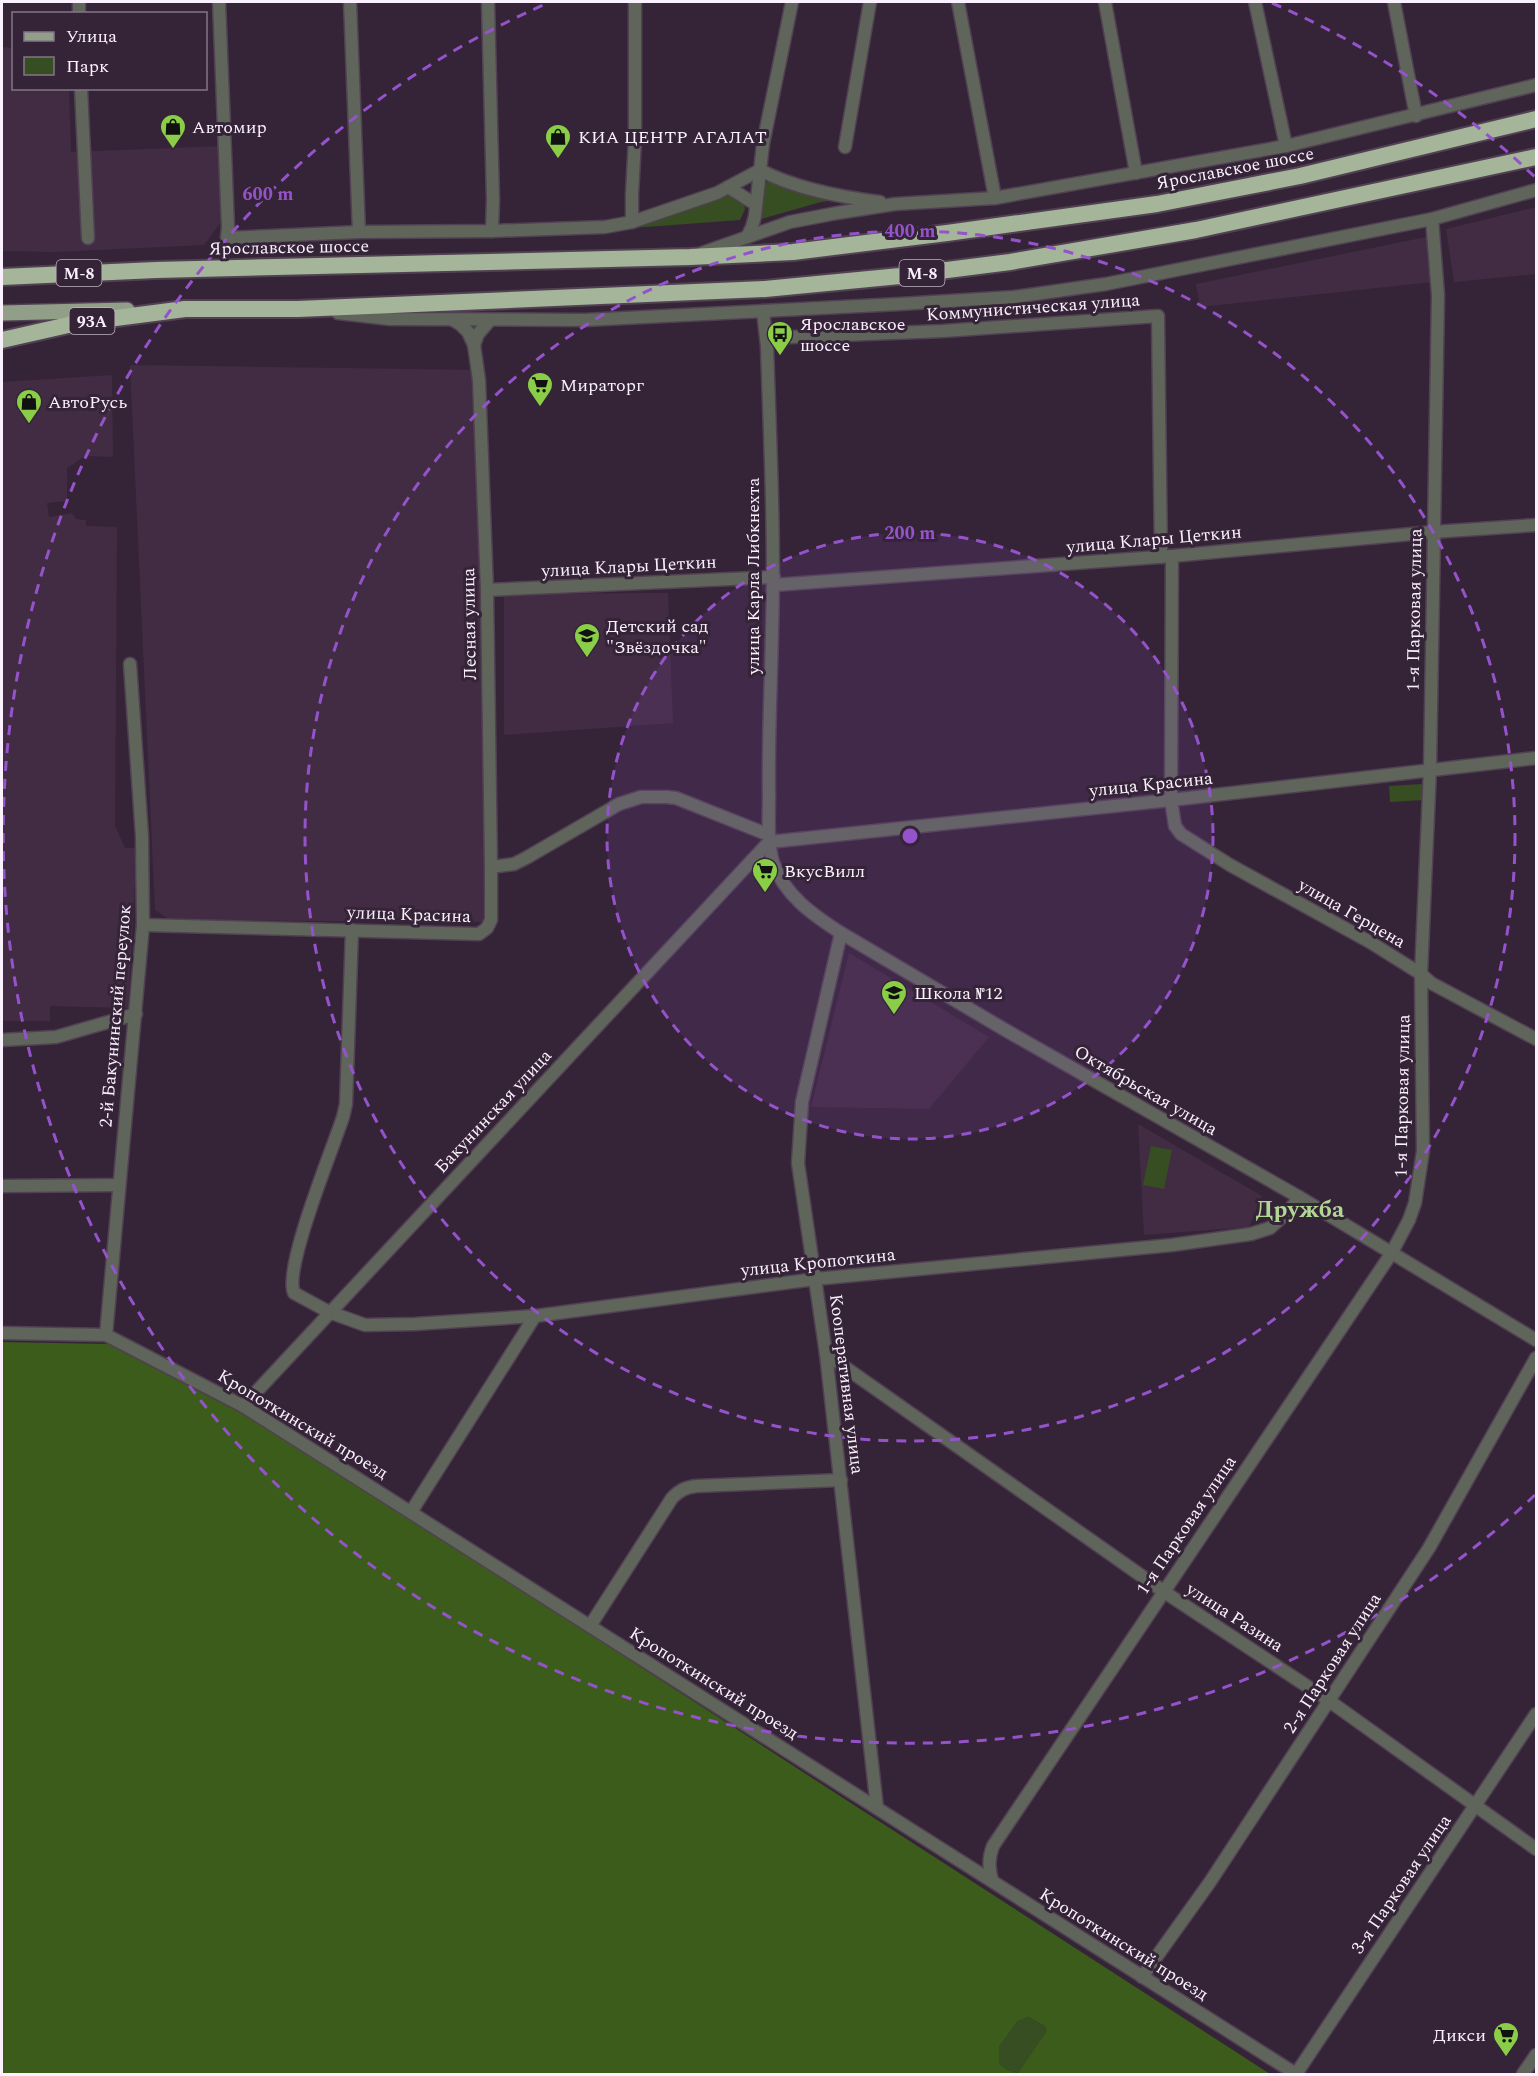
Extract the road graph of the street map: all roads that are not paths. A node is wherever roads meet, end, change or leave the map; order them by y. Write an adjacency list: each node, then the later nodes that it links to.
1 (219, 2): 28 (street)
2 (350, 2): 28 (street)
3 (488, 2): 27 (street)
4 (635, 2): 26 (street)
5 (792, 2): 18 (street)
6 (870, 2): 16 (street)
7 (958, 2): 22 (street)
8 (1105, 2): 19 (street)
9 (1255, 2): 15 (street)
10 (1394, 2): 13 (street)
11 (1536, 85): 13 (street)
12 (81, 90): 30 (street)
13 (1416, 116): 15 (street)
14 (1536, 118): 31 (highway, Ярославское шоссе / М-8)
15 (1286, 146): 19 (street)
16 (845, 147)
17 (1536, 157): 36 (highway, М-8)
18 (760, 170): 20 (street); 23 (street); 24 (street)
19 (1136, 173): 22 (street)
20 (728, 187): 23 (street); 26 (street)
21 (1536, 190): 25 (street)
22 (995, 198): 24 (street)
23 (755, 204): 29 (street)
24 (894, 204): 29 (street)
25 (1432, 219): 37 (street); 46 (street, 1-я Парковая улица)
26 (632, 222): 27 (street)
27 (492, 231): 28 (street)
28 (359, 232)
29 (747, 237): 31 (street)
30 (87, 238)
31 (690, 257): 33 (highway, Ярославское шоссе / М-8)
32 (2, 266): 33 (highway)
33 (156, 270): 34 (highway, Ярославское шоссе / М-8)
34 (2, 277)
35 (185, 309): 36 (highway, М-8); 38 (main road, М-8); 43 (highway, 93A)
36 (298, 309): 40 (street)
37 (764, 311): 41 (street); 42 (street, улица Карла Либкнехта)
38 (2, 313)
39 (1158, 316): 42 (street, Коммунистическая улица); 47 (street, улица Герцена)
40 (452, 319): 41 (street); 44 (street)
41 (490, 320): 44 (street)
42 (766, 338): 48 (street, улица Карла Либкнехта)
43 (2, 339)
44 (474, 345): 49 (street, Лесная улица)
45 (1536, 525): 46 (street, улица Клары Цеткин)
46 (1433, 532): 47 (street, улица Клары Цеткин); 52 (street, 1-я Парковая улица)
47 (1167, 556): 48 (street, улица Клары Цеткин); 53 (street, улица Герцена)
48 (774, 581): 49 (street, улица Клары Цеткин); 54 (street, улица Карла Либкнехта)
49 (487, 590): 55 (street, Лесная улица)
50 (130, 664): 56 (street, 2-й Бакунинский переулок)
51 (1536, 758): 52 (street, улица Красина)
52 (1430, 770): 53 (street, улица Красина); 59 (street, 1-я Парковая улица)
53 (1171, 800): 54 (street, улица Красина); 59 (street, улица Герцена)
54 (769, 838): 55 (street, улица Красина); 58 (street, Октябрьская улица); 68 (street, Бакунинская улица)
55 (491, 867): 57 (street, улица Красина)
56 (143, 925): 57 (street, улица Красина); 60 (street, 2-й Бакунинский переулок)
57 (352, 930): 68 (street, улица Кропоткина)
58 (841, 933): 65 (street, Октябрьская улица); 67 (street, Кооперативная улица)
59 (1422, 974): 61 (street, улица Герцена); 66 (street, 1-я Парковая улица)
60 (136, 1014): 62 (street); 63 (street, 2-й Бакунинский переулок)
61 (1536, 1039)
62 (2, 1040)
63 (119, 1185): 64 (street); 71 (street, 2-й Бакунинский переулок)
64 (2, 1186)
65 (1299, 1197): 66 (street, Октябрьская улица); 67 (street, улица Кропоткина)
66 (1391, 1254): 72 (street, Октябрьская улица); 78 (street, 1-я Парковая улица)
67 (815, 1279): 69 (street, улица Кропоткина); 73 (street, Кооперативная улица)
68 (329, 1312): 69 (street, улица Кропоткина); 75 (street, Бакунинская улица)
69 (535, 1316): 77 (street)
70 (2, 1333): 71 (street)
71 (106, 1335): 75 (street, Кропоткинский проезд)
72 (1536, 1340)
73 (826, 1354): 76 (street, Кооперативная улица); 78 (street, улица Разина)
74 (1536, 1358): 80 (street, 2-я Парковая улица)
75 (243, 1406): 77 (street, Кропоткинский проезд)
76 (841, 1480): 79 (street); 83 (street, Кооперативная улица)
77 (411, 1512): 79 (street, Кропоткинский проезд)
78 (1163, 1591): 80 (street, улица Разина); 85 (street, 1-я Парковая улица)
79 (590, 1626): 83 (street, Кропоткинский проезд)
80 (1329, 1700): 82 (street, улица Разина); 86 (street, 2-я Парковая улица)
81 (1536, 1714): 82 (street, 3-я Парковая улица)
82 (1477, 1806): 84 (street, улица Разина); 88 (street, 3-я Парковая улица)
83 (877, 1808): 85 (street, Кропоткинский проезд)
84 (1536, 1849)
85 (992, 1881): 86 (street, Кропоткинский проезд)
86 (1142, 1977): 88 (street, Кропоткинский проезд)
87 (1536, 2055): 89 (street)
88 (1296, 2074)
89 (1523, 2074)

